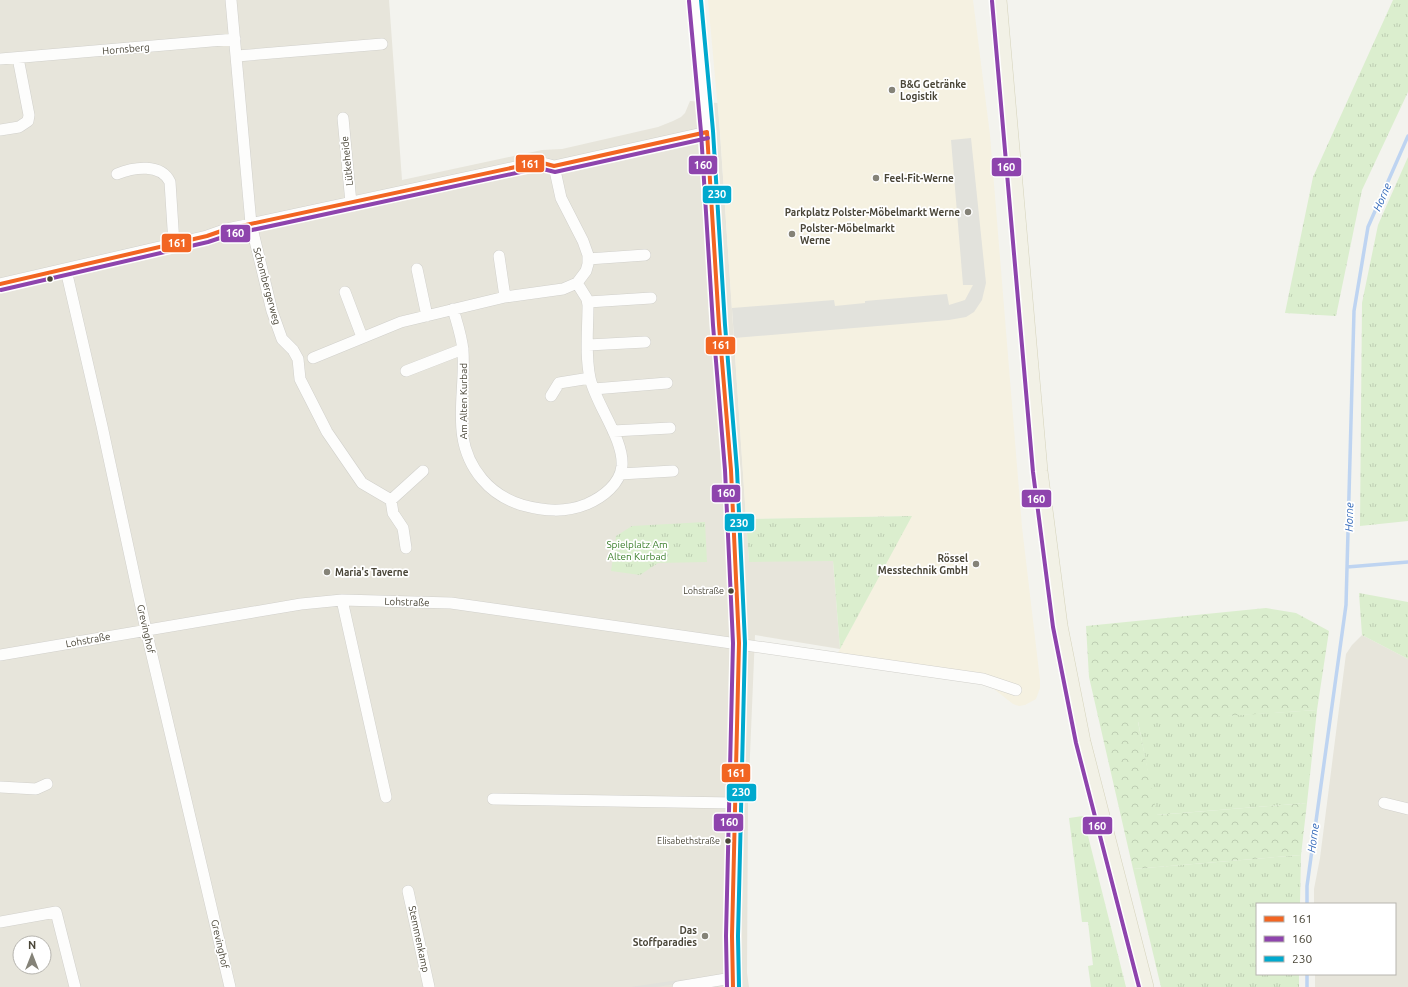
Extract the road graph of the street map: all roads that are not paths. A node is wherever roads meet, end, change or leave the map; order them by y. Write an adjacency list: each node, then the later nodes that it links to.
1 (231, 0): 4 (street, Schombergerweg)
2 (695, 0): 11 (street)
3 (998, 0): 65 (main road)
4 (234, 39): 6 (street, Schombergerweg); 7 (street, Hornsberg)
5 (382, 44): 6 (street)
6 (236, 56): 15 (street, Schombergerweg)
7 (18, 58): 8 (street, Hornsberg); 10 (street)
8 (0, 59)
9 (343, 118): 14 (street, Lütkeheide)
10 (0, 130)
11 (707, 132): 12 (street); 48 (street)
12 (554, 166): 14 (street); 19 (street)
13 (117, 174): 16 (street)
14 (351, 203): 15 (street)
15 (251, 224): 16 (street); 44 (street, Schombergerweg)
16 (174, 244): 21 (street)
17 (645, 255): 19 (street)
18 (499, 256): 25 (street)
19 (588, 259): 22 (street)
20 (417, 269): 29 (street)
21 (66, 270): 23 (street); 47 (street, Grevinghof)
22 (577, 283): 25 (street); 27 (street)
23 (0, 284)
24 (345, 292): 30 (street)
25 (505, 297): 28 (street)
26 (650, 298): 27 (street)
27 (588, 302): 32 (street)
28 (453, 309): 29 (street); 33 (street, Am Alten Kurbad)
29 (427, 316): 30 (street)
30 (362, 337): 34 (street)
31 (645, 342): 32 (street)
32 (588, 345): 36 (street)
33 (463, 349): 35 (street, Am Alten Kurbad); 43 (street, Am Alten Kurbad)
34 (313, 358)
35 (406, 371)
36 (592, 383): 37 (street); 38 (street); 40 (street)
37 (667, 383)
38 (552, 396)
39 (670, 428): 40 (street)
40 (612, 431): 43 (street)
41 (423, 471): 44 (street)
42 (673, 471): 43 (street)
43 (620, 474)
44 (391, 500): 45 (street)
45 (406, 548)
46 (342, 600): 47 (street, Lohstraße); 48 (street, Lohstraße); 53 (street)
47 (146, 630): 49 (street, Lohstraße); 62 (street, Grevinghof)
48 (739, 643): 50 (street, Lohstraße); 55 (street)
49 (0, 655)
50 (1016, 690)
51 (47, 784): 52 (street)
52 (0, 787)
53 (386, 797)
54 (493, 799): 55 (street)
55 (734, 804): 60 (street)
56 (1384, 804): 57 (street)
57 (1408, 809)
58 (408, 891): 63 (street, Stemmenkamp)
59 (0, 922): 61 (street)
60 (733, 983): 64 (street)
61 (75, 987)
62 (230, 987)
63 (429, 987)
64 (678, 987)
65 (1145, 987)

